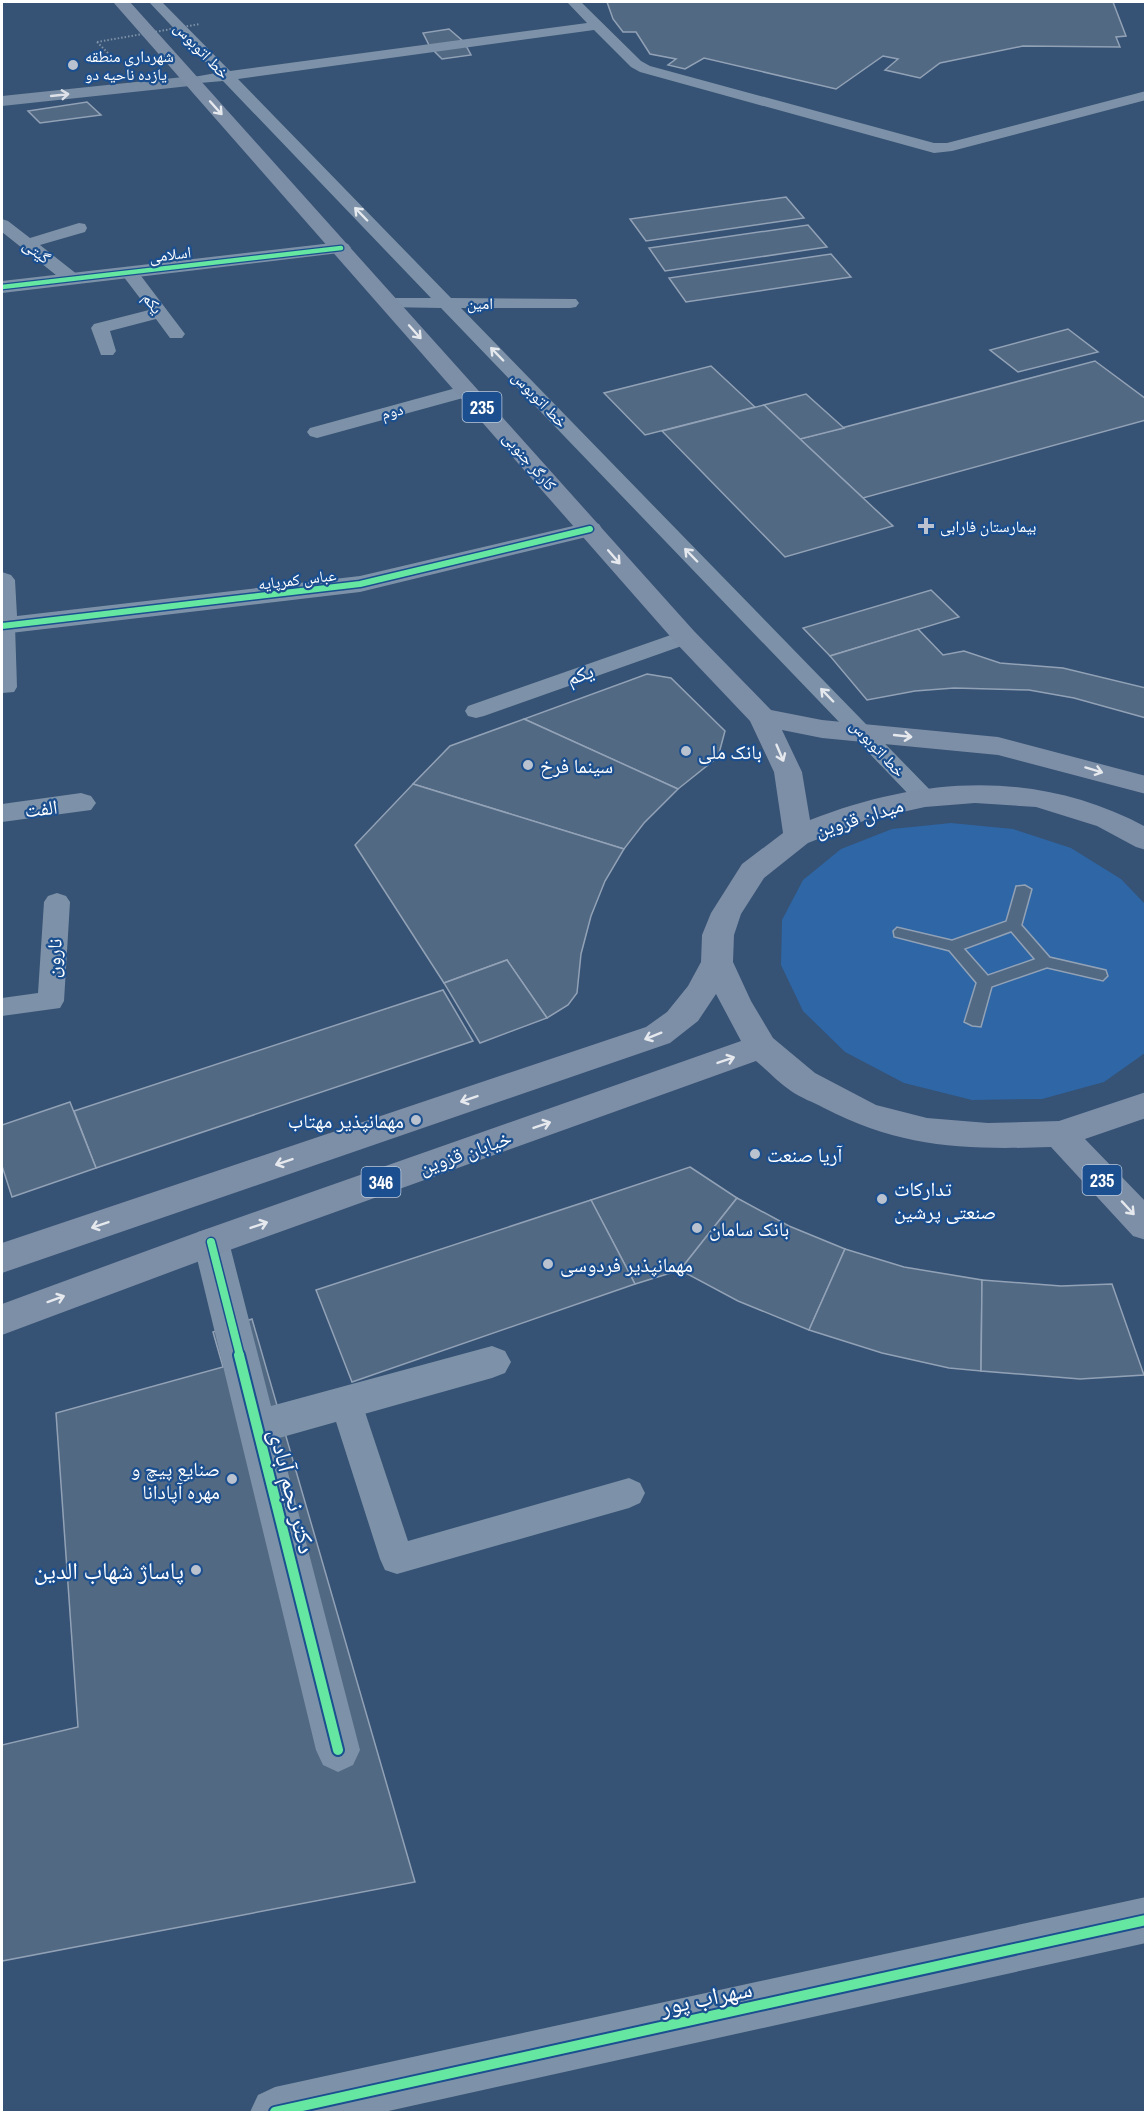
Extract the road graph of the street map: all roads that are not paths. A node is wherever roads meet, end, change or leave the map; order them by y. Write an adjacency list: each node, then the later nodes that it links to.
1 (121, 2): 5 (main road, کارگر جنوبی / 235)
2 (155, 2): 29 (lane, خط اتوبوس, one-way to 2)
3 (574, 2): 4 (lane)
4 (598, 24): 5 (lane); 6 (lane)
5 (193, 81): 7 (street, one-way to 5); 11 (main road, کارگر جنوبی / 235, one-way to 11)
6 (1146, 95)
7 (2, 101)
8 (2, 224): 10 (lane, گیتی)
9 (79, 228): 10 (lane)
10 (27, 244): 13 (lane, گیتی)
11 (341, 248): 12 (street, اسلامی); 15 (main road, کارگر جنوبی / 235)
12 (129, 272): 13 (street, اسلامی); 17 (lane, یکم)
13 (72, 279): 14 (street, اسلامی)
14 (2, 287)
15 (390, 303): 16 (lane, امین); 20 (main road, کارگر جنوبی / 235, one-way to 20)
16 (570, 303)
17 (160, 313): 18 (lane, یکم); 19 (lane)
18 (176, 334)
19 (107, 351)
20 (467, 391): 21 (lane, دوم); 22 (main road, کارگر جنوبی / 235)
21 (317, 432)
22 (590, 529): 24 (street, عباس کمرپایه); 25 (main road, کارگر جنوبی / 235, one-way to 25)
23 (2, 580): 24 (street)
24 (3, 626): 26 (lane)
25 (685, 637): 27 (lane, یکم); 28 (main road, کارگر جنوبی / 235)
26 (6, 687)
27 (476, 711)
28 (762, 717): 29 (main road); 34 (main road, کارگر جنوبی / 235, one-way to 34)
29 (863, 732): 30 (main road, one-way to 30); 31 (lane, خط اتوبوس)
30 (1146, 785)
31 (925, 798): 34 (main road, میدان قزوین); 35 (main road, میدان قزوین)
32 (81, 803): 33 (street, الفت)
33 (2, 813)
34 (798, 836): 37 (main road, میدان قزوین)
35 (1146, 840)
36 (57, 902): 38 (lane, نارون)
37 (717, 962): 39 (main road, میدان قزوین); 44 (main road, one-way to 44)
38 (2, 1007)
39 (761, 1047): 41 (main road, میدان قزوین); 43 (main road, خیابان قزوین / 346, one-way to 39)
40 (1146, 1105): 41 (main road, میدان قزوین)
41 (1059, 1134): 42 (main road, 235, one-way to 42)
42 (1146, 1226)
43 (211, 1242): 45 (main road, خیابان قزوین / 346, one-way to 43); 48 (street, دکتر نجم آبادی)
44 (2, 1258)
45 (2, 1320)
46 (492, 1362): 47 (street)
47 (346, 1403): 48 (street); 49 (lane)
48 (257, 1427): 50 (street, دکتر نجم آبادی)
49 (629, 1493)
50 (338, 1750)
51 (1146, 1920): 52 (street, سهراب پور)
52 (274, 2112)

